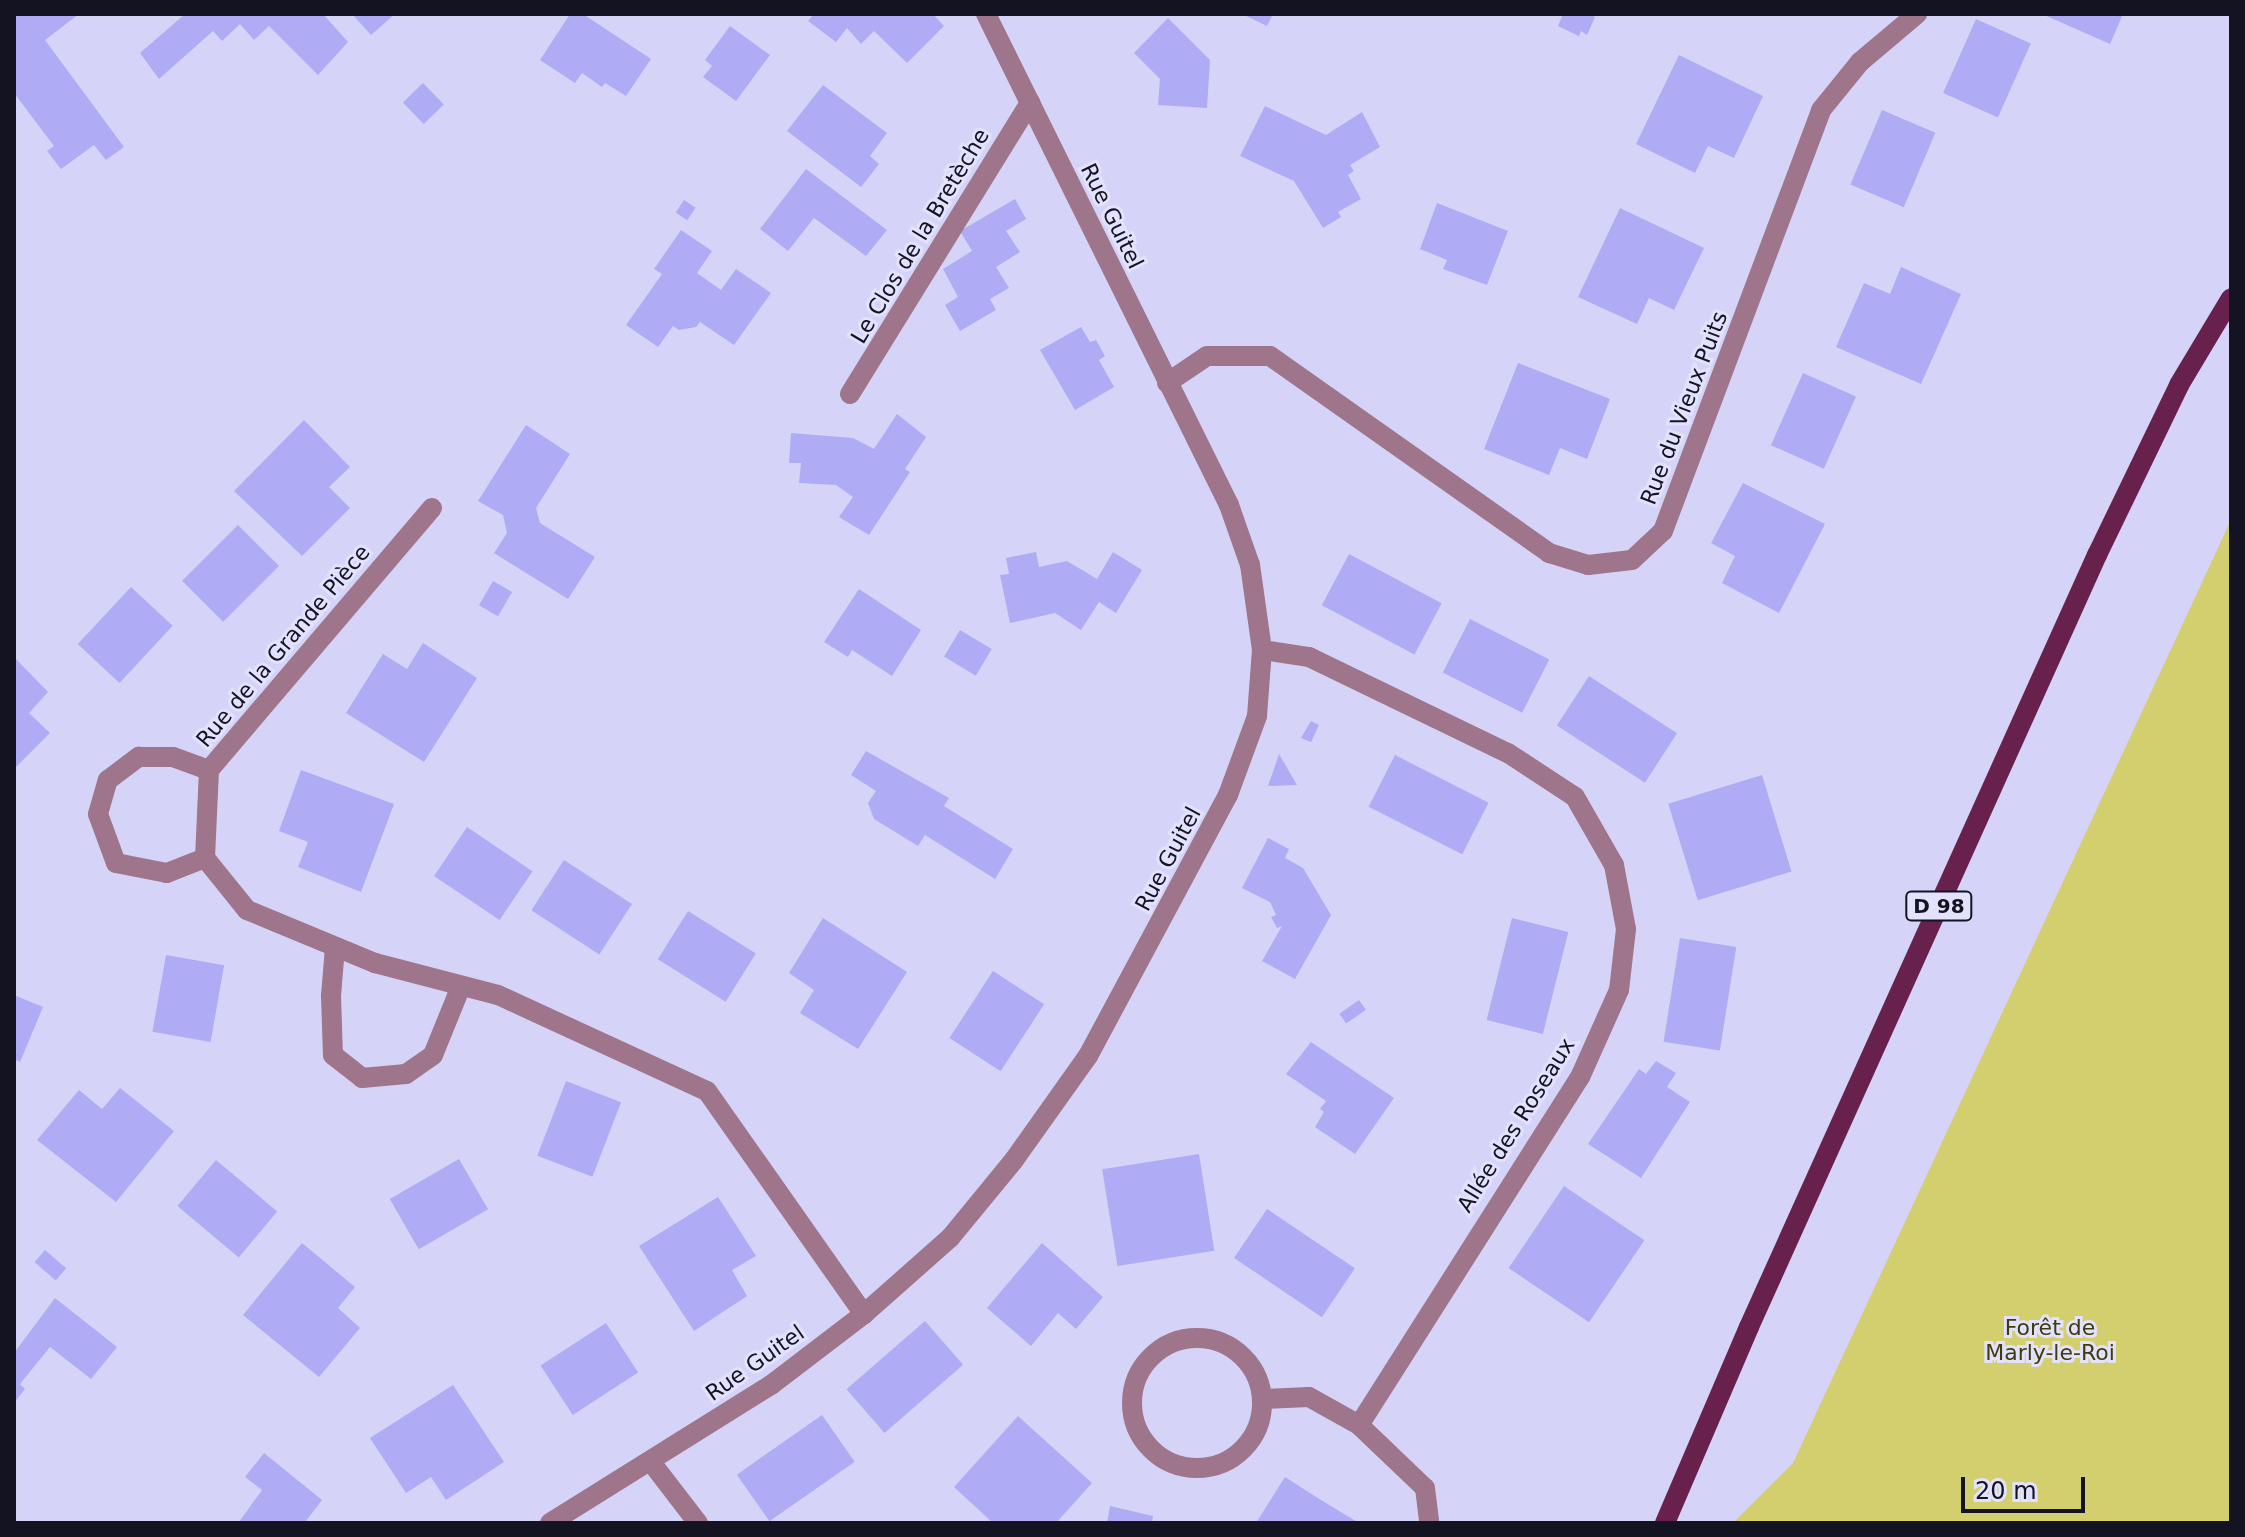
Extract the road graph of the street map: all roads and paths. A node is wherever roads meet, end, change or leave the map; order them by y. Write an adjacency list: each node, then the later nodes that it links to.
1 (986, 14): 3 (street, Rue Guitel)
2 (1917, 14): 5 (street, Rue du Vieux Puits)
3 (1030, 102): 5 (street, Rue Guitel); 6 (street, Le Clos de la Bretèche)
4 (2231, 298): 20 (main road, D 98)
5 (1167, 383): 8 (street, Rue Guitel)
6 (850, 394)
7 (432, 508): 9 (street, Rue de la Grande Pièce)
8 (1262, 650): 13 (street, Rue Guitel); 15 (street, Allée des Roseaux)
9 (209, 770): 10 (street, Rue de la Grande Pièce); 10 (street)
10 (205, 858): 11 (street)
11 (335, 947): 12 (street); 12 (street)
12 (461, 986): 13 (street)
13 (864, 1314): 16 (street, Rue Guitel)
14 (1262, 1399): 14 (street); 15 (street)
15 (1359, 1425): 19 (street)
16 (651, 1462): 17 (street, Rue Guitel); 18 (street)
17 (550, 1523)
18 (698, 1523)
19 (1429, 1523)
20 (1665, 1523)

